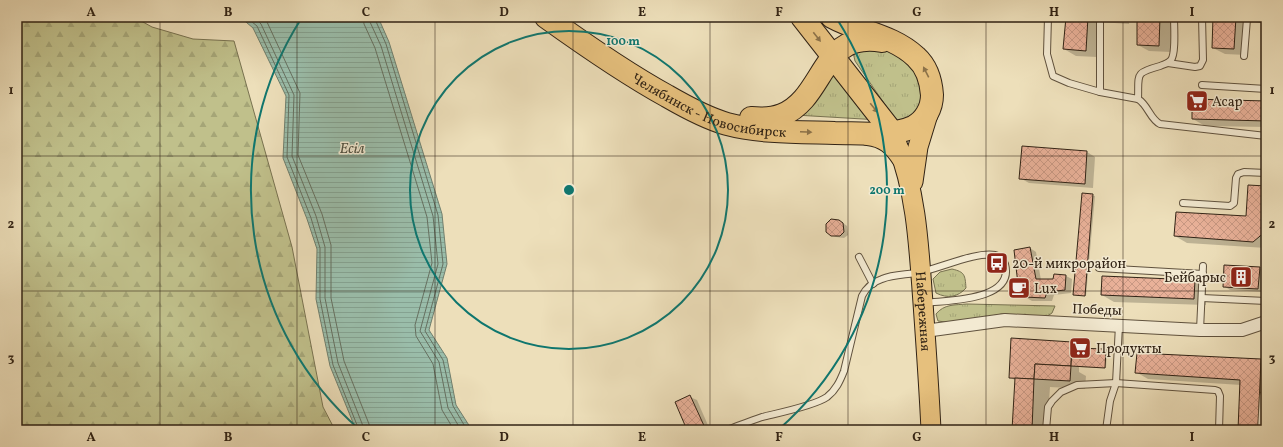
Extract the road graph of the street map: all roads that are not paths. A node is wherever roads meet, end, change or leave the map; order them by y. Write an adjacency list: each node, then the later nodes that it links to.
1 (546, 17): 22 (highway, Челябинск - Новосибирск, one-way to 22)
2 (554, 17): 12 (highway, Челябинск - Новосибирск)
3 (802, 17): 12 (highway, one-way to 12)
4 (832, 17): 11 (highway)
5 (1048, 17): 18 (lane)
6 (1174, 17): 14 (lane)
7 (1202, 17): 14 (lane)
8 (1266, 19): 13 (lane)
9 (1100, 23): 18 (lane)
10 (860, 41): 11 (highway); 12 (highway); 15 (highway)
11 (901, 46): 20 (highway, one-way to 11)
12 (833, 56): 15 (highway)
13 (1244, 56)
14 (1168, 63): 19 (lane)
15 (854, 83): 21 (highway, one-way to 21)
16 (1202, 85): 17 (lane)
17 (1266, 89)
18 (1100, 92): 19 (lane)
19 (1138, 99): 23 (lane)
20 (930, 109): 21 (highway, Челябинск - Новосибирск); 26 (main road, Набережная)
21 (892, 132): 22 (highway, Челябинск - Новосибирск); 24 (main road, Набережная)
22 (857, 133): 24 (highway)
23 (1266, 136)
24 (903, 158): 26 (main road, Набережная)
25 (1266, 173): 27 (lane)
26 (912, 193): 31 (main road, Набережная)
27 (1183, 204)
28 (859, 257): 33 (lane)
29 (1203, 266): 32 (lane)
30 (1099, 268): 32 (lane)
31 (921, 272): 33 (lane); 36 (main road, Набережная); 36 (lane)
32 (1203, 274): 34 (lane)
33 (873, 284): 43 (lane)
34 (1202, 298): 35 (lane); 39 (lane)
35 (1266, 301)
36 (923, 304): 40 (main road, Набережная)
37 (1266, 322): 39 (street, Победы)
38 (1119, 325): 39 (street, Победы); 40 (street, Победы); 41 (lane)
39 (1200, 330)
40 (925, 331): 44 (main road, Набережная)
41 (1116, 383): 45 (lane); 46 (lane); 47 (lane)
42 (1266, 396): 48 (street)
43 (726, 430)
44 (931, 430)
45 (1046, 430)
46 (1106, 430)
47 (1219, 430)
48 (1264, 430)

